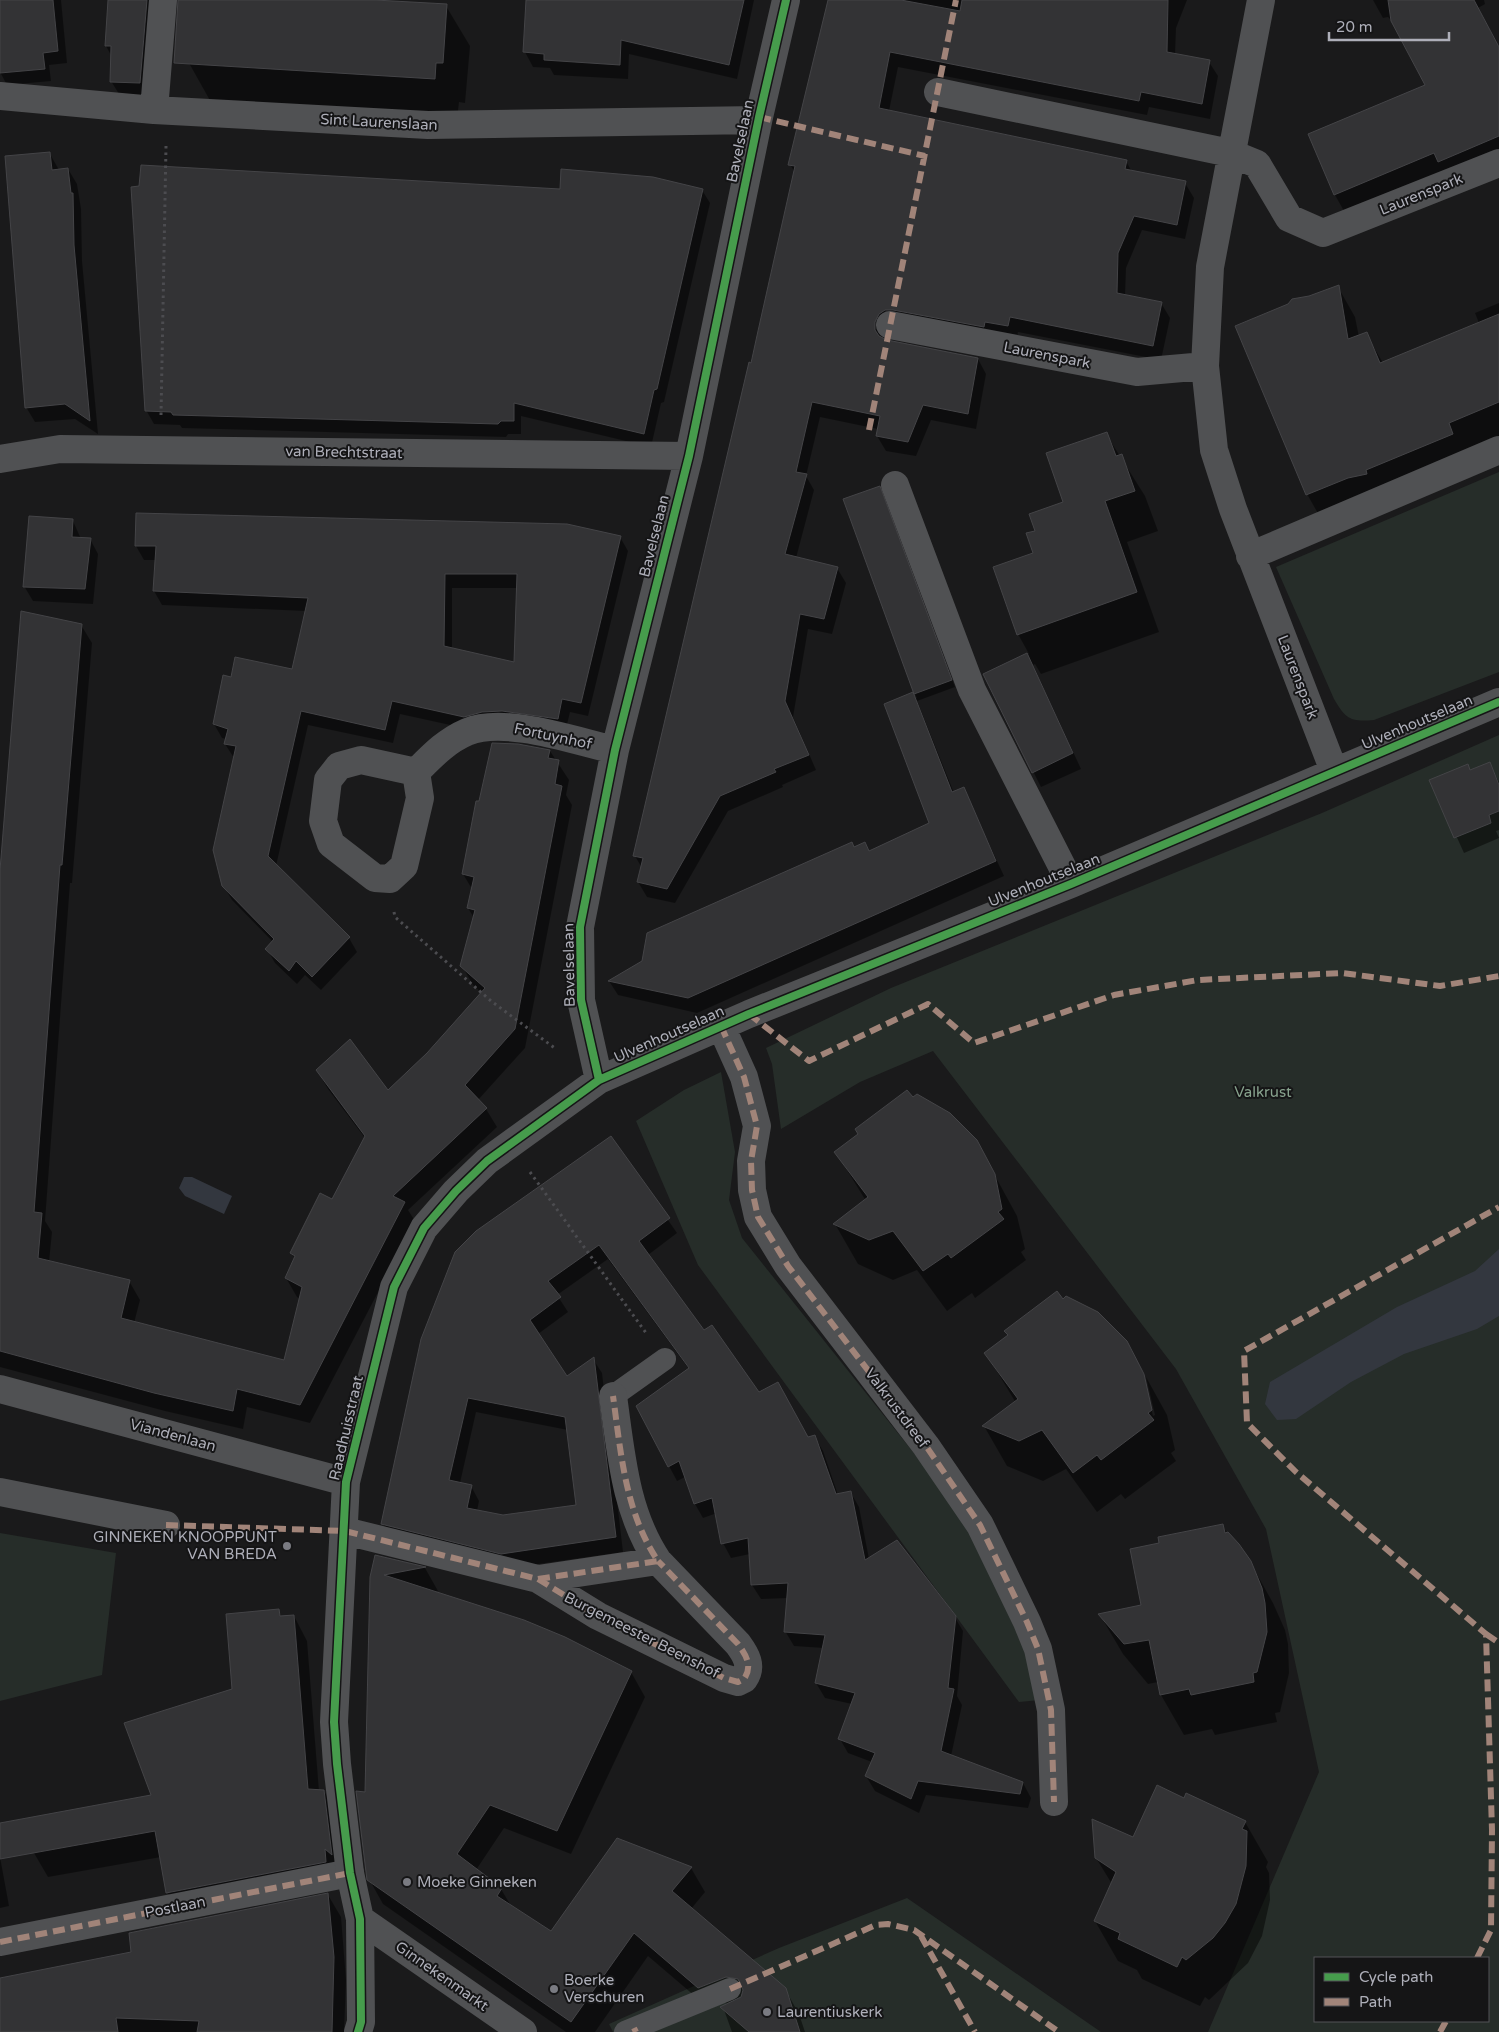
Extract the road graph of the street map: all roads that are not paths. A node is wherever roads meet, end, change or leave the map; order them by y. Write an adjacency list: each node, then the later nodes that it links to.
1 (163, 0): 6 (street)
2 (786, 0): 7 (street, Bavelselaan)
3 (1261, 0): 8 (street, Laurenspark)
4 (938, 92): 8 (street, Laurenspark)
5 (0, 96): 6 (street, Sint Laurenslaan)
6 (161, 110): 7 (street, Sint Laurenslaan)
7 (758, 120): 13 (street, Bavelselaan)
8 (1230, 153): 9 (street, Laurenspark); 11 (street, Laurenspark)
9 (1499, 163)
10 (890, 325): 11 (street, Laurenspark)
11 (1205, 366): 16 (street, Laurenspark)
12 (1499, 450): 16 (street)
13 (689, 456): 14 (street, van Brechtstraat); 18 (street, Bavelselaan)
14 (0, 459)
15 (895, 485): 21 (street, Ulvenhoutselaan)
16 (1250, 556): 19 (street, Laurenspark)
17 (1499, 702): 19 (street, Ulvenhoutselaan)
18 (614, 750): 20 (street, Fortuynhof); 23 (street, Bavelselaan)
19 (1334, 771): 21 (street, Ulvenhoutselaan)
20 (416, 772): 20 (street)
21 (1071, 884): 22 (street, Ulvenhoutselaan)
22 (721, 1026): 23 (street, Ulvenhoutselaan); 33 (street, Valkrustdreef)
23 (599, 1080): 27 (street, Raadhuisstraat)
24 (665, 1359): 26 (lane)
25 (0, 1389): 27 (street, Viandenlaan)
26 (612, 1396): 31 (street, Burgemeester Beenshof)
27 (346, 1482): 30 (street, Raadhuisstraat)
28 (0, 1492): 29 (street)
29 (166, 1526)
30 (345, 1531): 32 (street, Burgemeester Beenshof); 34 (street, Raadhuisstraat)
31 (658, 1560): 32 (street, Burgemeester Beenshof); 32 (street, Burgemeester Beenshof)
32 (538, 1579)
33 (1054, 1802)
34 (350, 1872): 35 (street); 36 (street, Postlaan)
35 (360, 1919): 38 (street); 39 (street, Ginnekenmarkt)
36 (0, 1942)
37 (730, 1989): 40 (lane)
38 (358, 2032)
39 (523, 2032)
40 (625, 2032)

